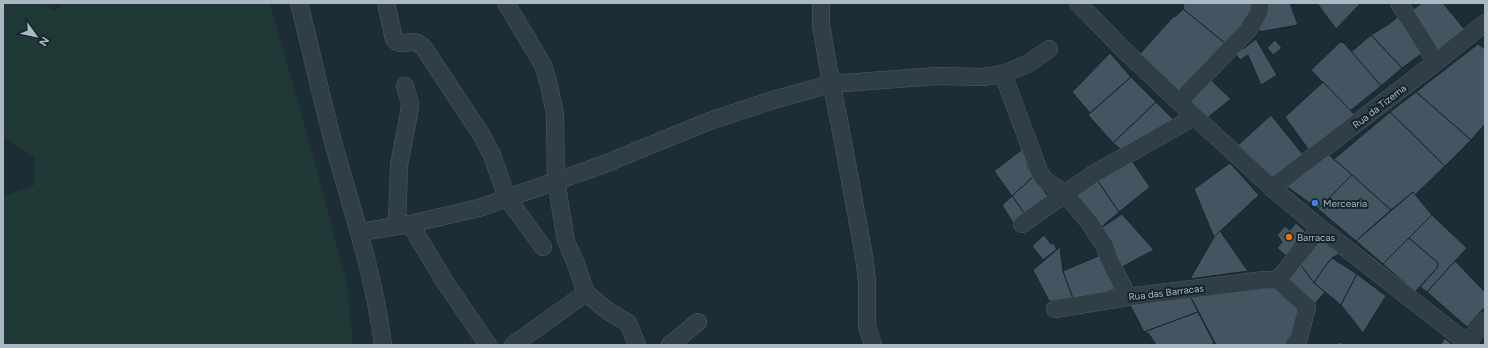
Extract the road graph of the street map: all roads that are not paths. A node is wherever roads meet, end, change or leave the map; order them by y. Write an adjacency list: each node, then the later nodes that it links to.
1 (299, 3): 23 (street)
2 (386, 3): 19 (street)
3 (506, 3): 16 (street)
4 (821, 3): 12 (street)
5 (1078, 3): 14 (street)
6 (1260, 3): 14 (street)
7 (1399, 3): 10 (street)
8 (1482, 29): 10 (street, Rua da Tizema)
9 (1049, 49): 11 (street)
10 (1436, 62): 17 (street, Rua da Tizema)
11 (1003, 74): 12 (street); 18 (street)
12 (831, 84): 16 (street); 37 (street)
13 (405, 86): 21 (street)
14 (1179, 102): 15 (street)
15 (1194, 117): 17 (street); 18 (street)
16 (556, 180): 19 (street); 26 (street)
17 (1272, 188): 22 (street)
18 (1065, 194): 20 (street); 27 (street)
19 (508, 198): 21 (street); 24 (street)
20 (1022, 224)
21 (404, 225): 23 (street); 33 (street)
22 (1320, 228): 25 (street); 31 (street)
23 (360, 232): 32 (street)
24 (543, 246)
25 (1278, 280): 27 (street, Rua das Barracas); 38 (street)
26 (586, 293): 34 (street); 35 (street)
27 (1128, 297): 28 (street, Rua das Barracas)
28 (1055, 309)
29 (1485, 321): 31 (street)
30 (698, 322): 36 (street)
31 (1468, 344)
32 (383, 345)
33 (488, 345)
34 (513, 345)
35 (637, 345)
36 (670, 345)
37 (873, 345)
38 (1294, 345)

